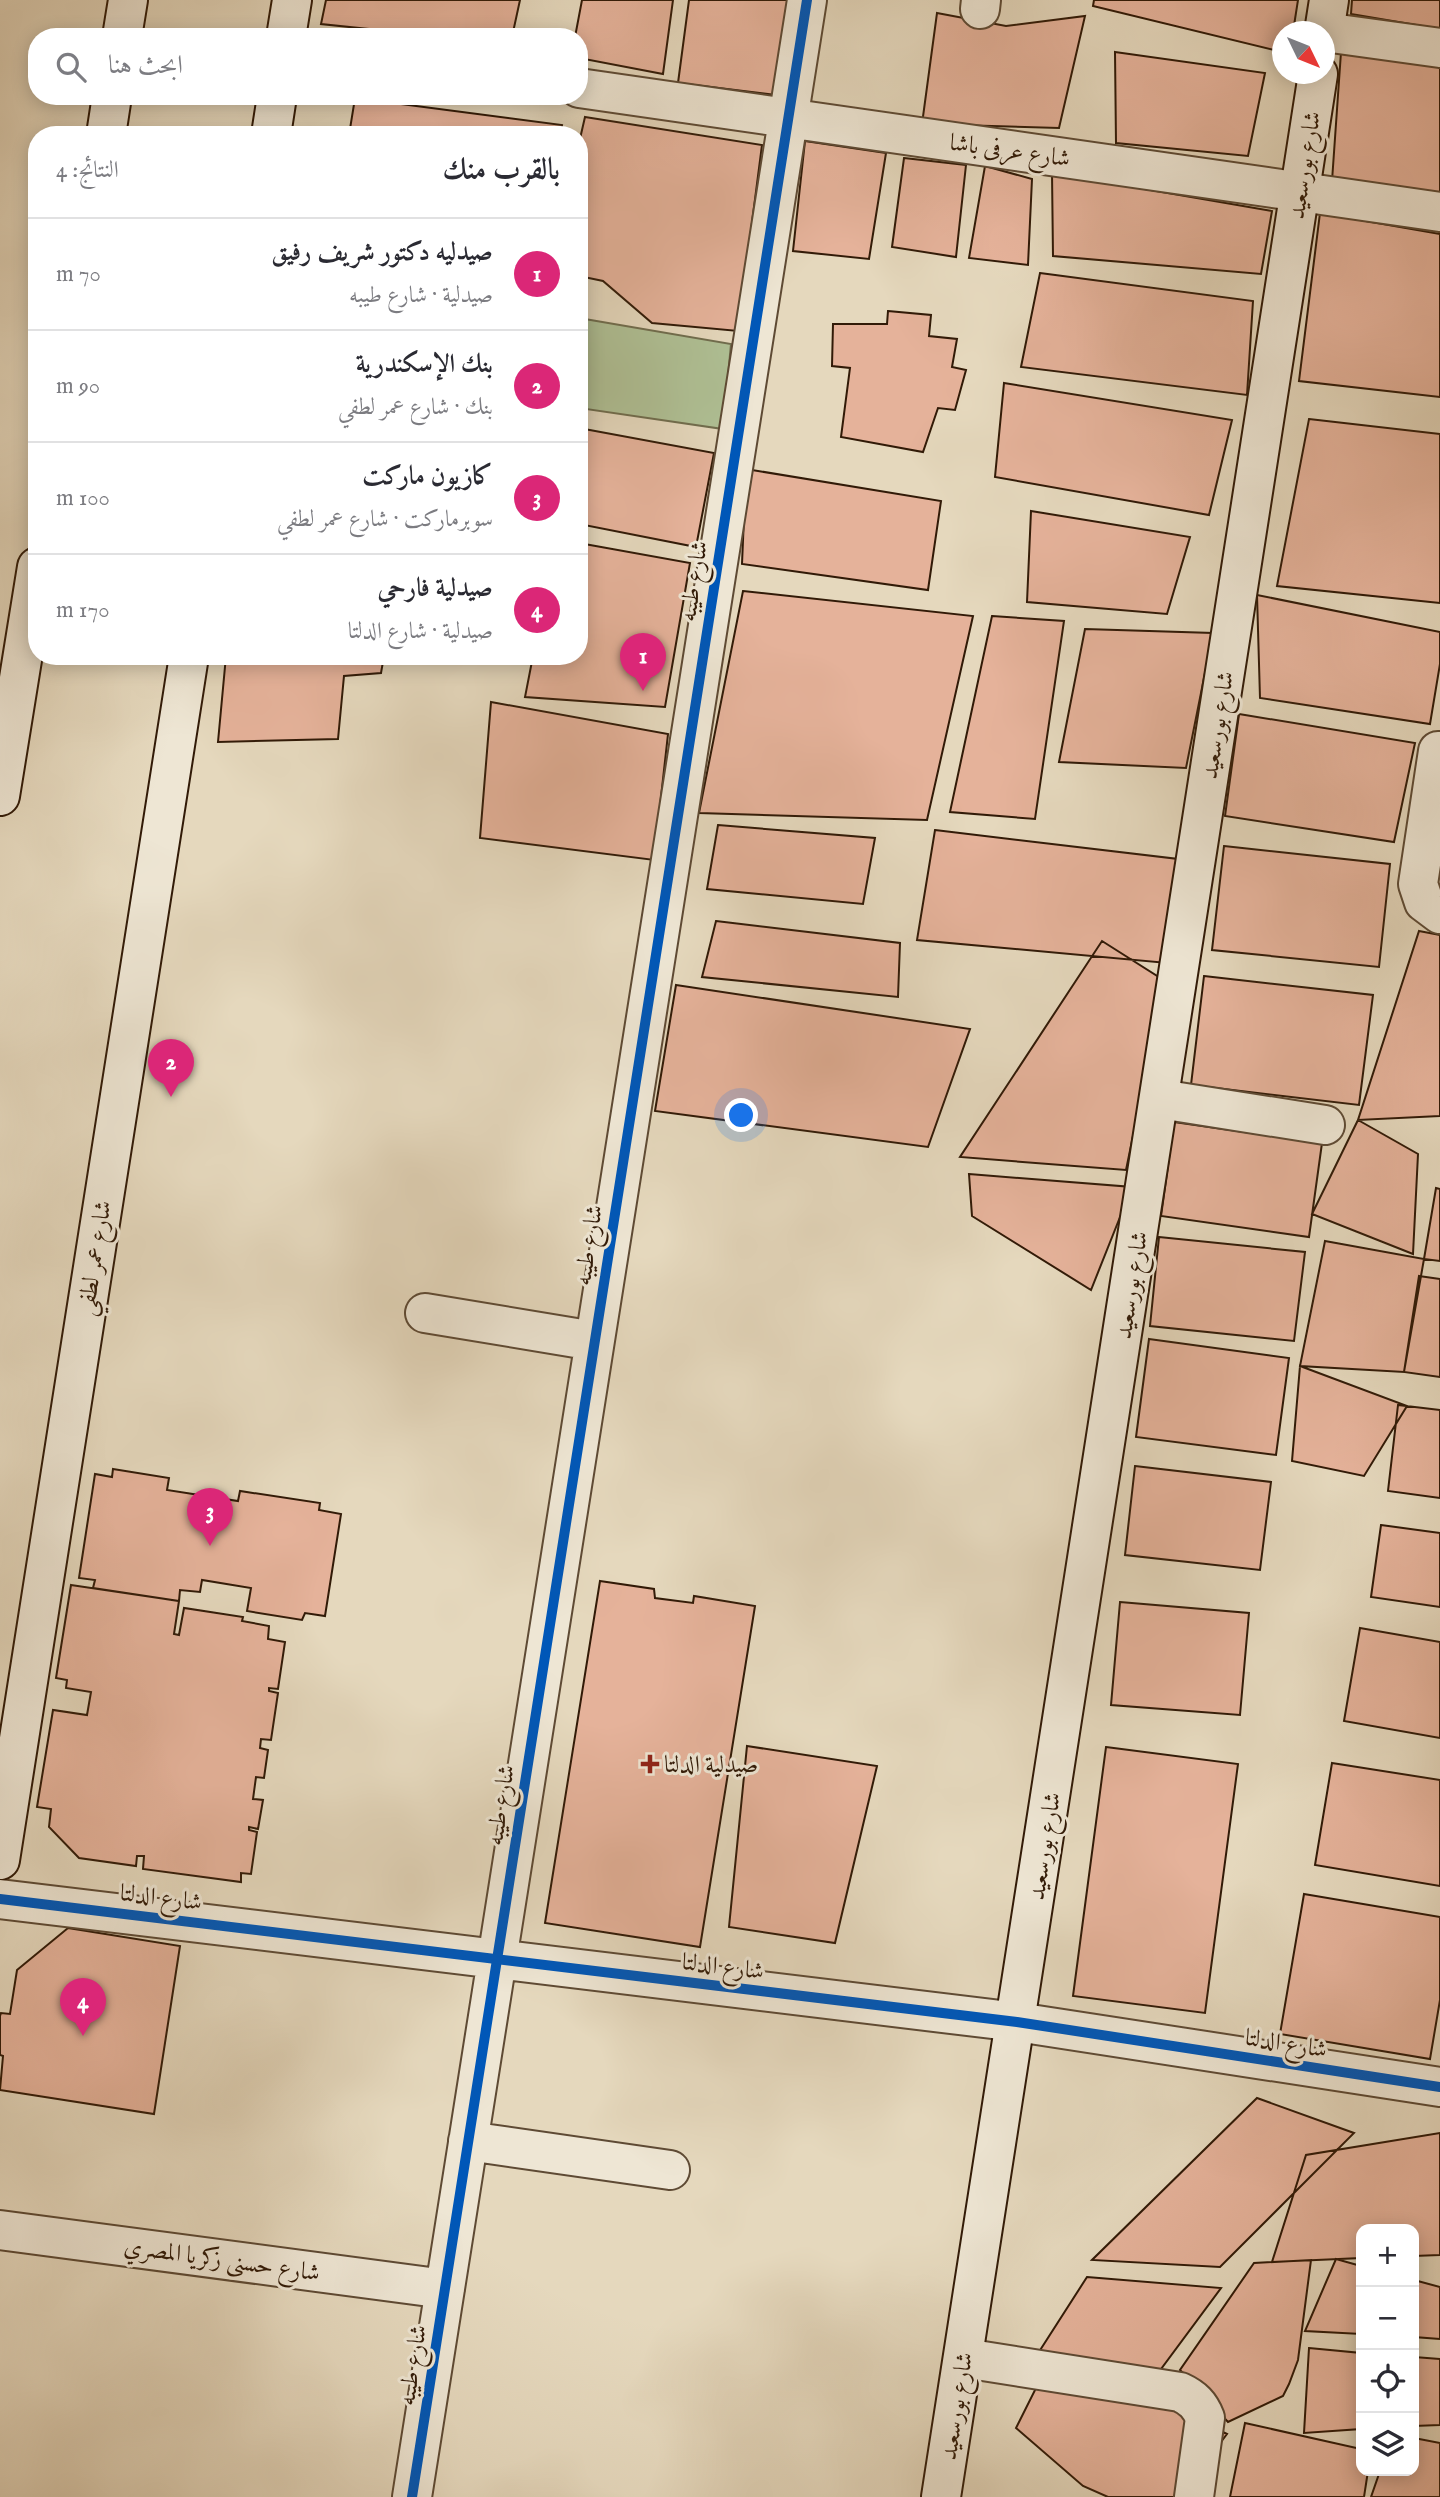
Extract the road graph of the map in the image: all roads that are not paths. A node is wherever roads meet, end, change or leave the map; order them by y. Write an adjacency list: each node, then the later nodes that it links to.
1 (128, 0): 6 (street)
2 (292, 0): 7 (street)
3 (807, 0): 14 (street, شارع طيبه)
4 (1329, 0): 5 (street)
5 (1326, 21)
6 (123, 28)
7 (287, 28)
8 (1335, 34): 9 (street)
9 (1440, 48)
10 (1316, 84): 17 (street, شارع بورسعيد)
11 (588, 89): 14 (street, شارع عرفى باشا)
12 (111, 105): 15 (street)
13 (275, 105): 16 (street)
14 (788, 118): 17 (street, شارع عرفى باشا); 27 (street, شارع طيبه)
15 (107, 126)
16 (272, 126)
17 (1300, 192): 18 (street, شارع عرفى باشا); 24 (street, شارع بورسعيد)
18 (1440, 212)
19 (28, 623): 22 (street)
20 (188, 665): 28 (street, شارع عمر لطفي)
21 (1438, 751): 23 (street)
22 (0, 796)
23 (1440, 914)
24 (1160, 1099): 25 (street); 31 (street, شارع بورسعيد)
25 (1325, 1125)
26 (425, 1313): 27 (street)
27 (594, 1341): 30 (street, شارع طيبه)
28 (0, 1860)
29 (0, 1899): 30 (street, شارع الدلتا)
30 (497, 1959): 31 (street, شارع الدلتا); 33 (street, شارع طيبه)
31 (1017, 2022): 32 (street, شارع الدلتا); 37 (street, شارع بورسعيد)
32 (1440, 2087)
33 (468, 2141): 34 (street); 36 (street, شارع طيبه)
34 (670, 2170)
35 (0, 2230): 36 (street, شارع حسنى زكريا المصري)
36 (445, 2289): 38 (street, شارع طيبه)
37 (964, 2358): 39 (street, شارع بورسعيد); 40 (street)
38 (412, 2497)
39 (941, 2497)
40 (1194, 2497)

